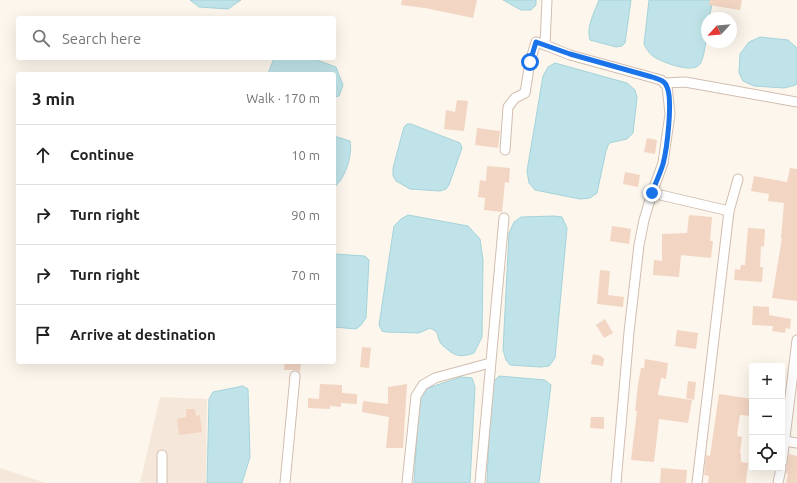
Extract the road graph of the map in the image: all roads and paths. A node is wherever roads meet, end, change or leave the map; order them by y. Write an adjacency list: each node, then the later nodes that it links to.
1 (547, 0): 2 (street)
2 (545, 46): 3 (street); 5 (street)
3 (665, 83): 4 (street); 7 (street)
4 (797, 102)
5 (505, 150)
6 (738, 179): 8 (street)
7 (652, 193): 8 (street); 23 (street)
8 (729, 211): 24 (street)
9 (504, 218): 11 (street)
10 (797, 340): 13 (street)
11 (490, 363): 21 (street); 22 (street)
12 (295, 376): 20 (street)
13 (794, 392): 14 (street)
14 (786, 441): 15 (street); 16 (street)
15 (797, 443)
16 (785, 446)
17 (162, 455): 19 (street)
18 (780, 471): 25 (street)
19 (162, 483)
20 (285, 483)
21 (407, 483)
22 (480, 483)
23 (616, 483)
24 (697, 483)
25 (778, 483)

